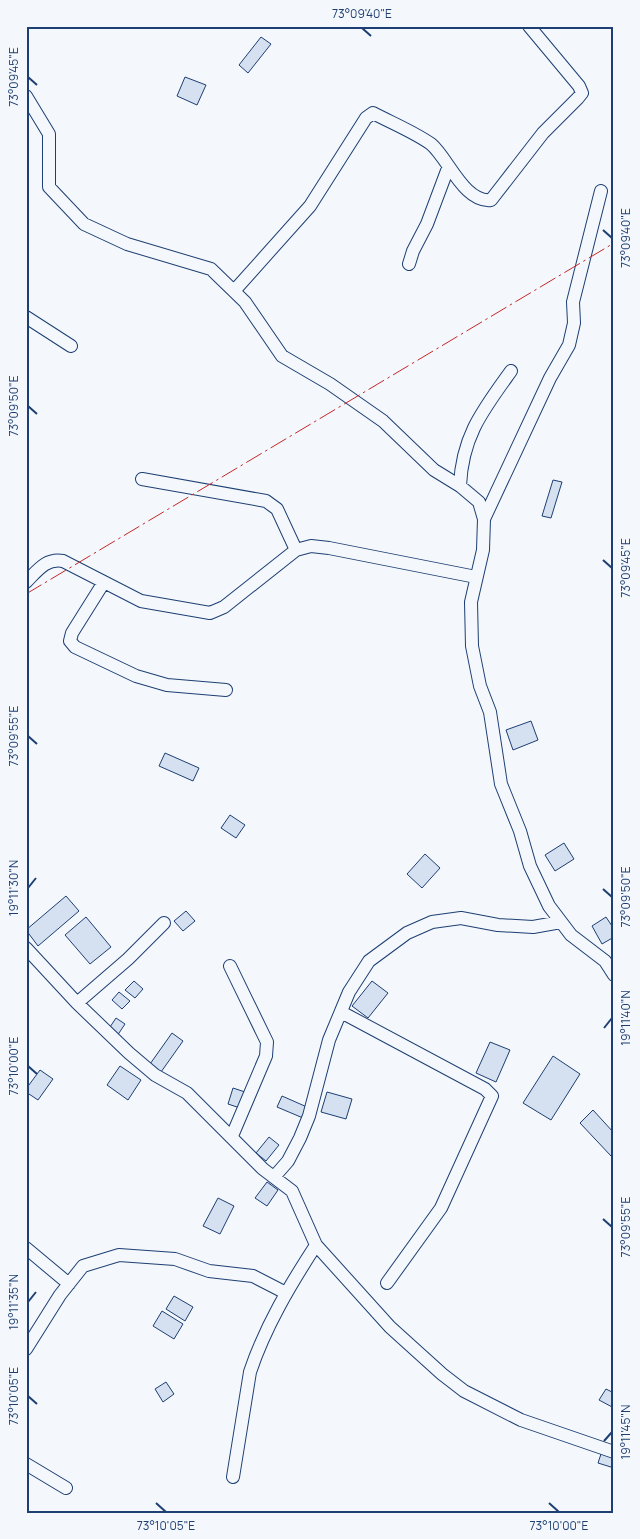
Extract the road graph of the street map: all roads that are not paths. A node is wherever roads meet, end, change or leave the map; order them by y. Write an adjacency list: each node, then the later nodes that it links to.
1 (529, 26): 3 (street)
2 (26, 96): 6 (street)
3 (448, 168): 5 (street); 6 (street)
4 (601, 191): 12 (street)
5 (410, 264)
6 (234, 291): 11 (street)
7 (26, 317): 8 (street)
8 (72, 346)
9 (511, 371): 11 (street)
10 (142, 478): 13 (street)
11 (460, 486): 12 (street)
12 (484, 520): 14 (street)
13 (296, 550): 14 (street); 16 (street)
14 (476, 577): 18 (street)
15 (26, 582): 16 (street)
16 (104, 582): 17 (street)
17 (226, 690)
18 (561, 922): 22 (street); 24 (street)
19 (164, 923): 23 (street)
20 (26, 948): 23 (street)
21 (230, 966): 25 (street)
22 (614, 975)
23 (77, 1003): 25 (street)
24 (341, 1012): 26 (street); 29 (street)
25 (232, 1136): 26 (street)
26 (274, 1177): 27 (street)
27 (316, 1245): 31 (street); 33 (street)
28 (26, 1248): 30 (street)
29 (387, 1282)
30 (69, 1284): 31 (street); 32 (street)
31 (286, 1293): 35 (street)
32 (26, 1349)
33 (614, 1452)
34 (26, 1464): 36 (street)
35 (233, 1477)
36 (66, 1488)

